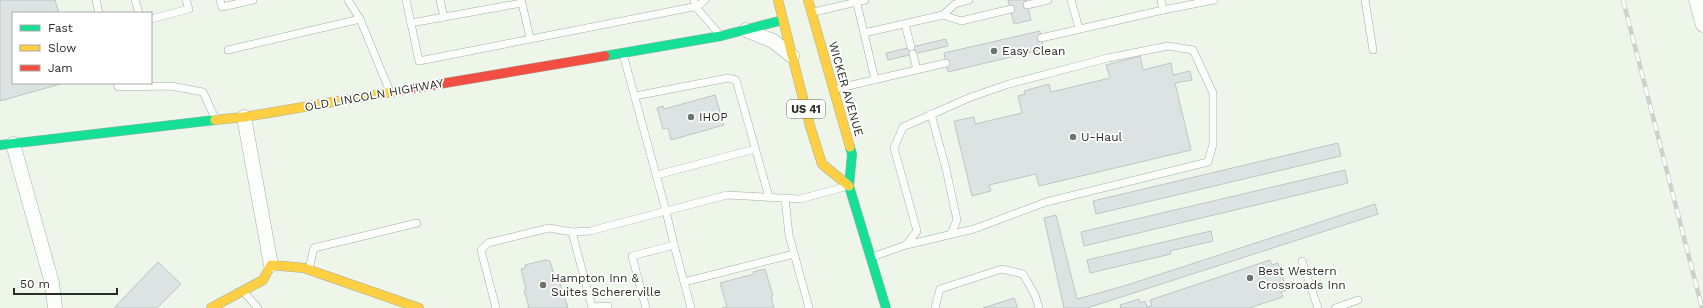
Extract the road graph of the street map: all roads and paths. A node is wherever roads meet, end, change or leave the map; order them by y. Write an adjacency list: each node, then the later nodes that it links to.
1 (96, 0): 25 (lane)
2 (135, 0): 26 (lane)
3 (186, 0): 31 (lane)
4 (220, 0): 5 (lane)
5 (253, 0)
6 (348, 0): 30 (lane)
7 (406, 0): 34 (lane)
8 (440, 0): 29 (lane)
9 (705, 0): 21 (lane)
10 (778, 0): 32 (main road, US 41)
11 (808, 0): 27 (main road, WICKER AVENUE / US 41)
12 (865, 0): 20 (lane)
13 (969, 0): 28 (lane)
14 (1048, 0): 22 (lane)
15 (1071, 0): 36 (lane)
16 (1161, 0): 24 (lane)
17 (1214, 0): 24 (lane)
18 (1365, 0): 43 (lane)
19 (1696, 0): 33 (street)
20 (856, 1): 27 (lane); 38 (lane)
21 (695, 3): 39 (lane); 40 (lane)
22 (1027, 5)
23 (1010, 9): 28 (lane)
24 (1163, 10): 36 (lane)
25 (99, 12)
26 (139, 12)
27 (812, 13): 51 (main road, WICKER AVENUE / US 41)
28 (943, 15): 35 (lane)
29 (444, 17): 34 (lane); 40 (lane)
30 (360, 19): 42 (lane); 52 (lane)
31 (152, 20)
32 (786, 20): 37 (main road, OLD LINCOLN HIGHWAY); 45 (main road, US 41)
33 (1703, 21)
34 (411, 23): 40 (lane)
35 (905, 24): 38 (lane); 47 (lane)
36 (1079, 28): 41 (lane)
37 (746, 30): 39 (main road, OLD LINCOLN HIGHWAY); 45 (street)
38 (864, 33): 48 (lane)
39 (721, 36): 44 (main road, OLD LINCOLN HIGHWAY)
40 (530, 38)
41 (1042, 38)
42 (228, 50)
43 (1373, 50)
44 (623, 53): 52 (main road, OLD LINCOLN HIGHWAY); 53 (lane)
45 (792, 56): 60 (main road, US 41)
46 (946, 62): 47 (lane)
47 (917, 70): 48 (lane)
48 (875, 80): 51 (lane)
49 (117, 84): 56 (lane)
50 (820, 85): 51 (main road)
51 (833, 89): 60 (main road, WICKER AVENUE / US 41)
52 (390, 92): 55 (main road, OLD LINCOLN HIGHWAY)
53 (635, 96): 58 (lane); 59 (lane)
54 (931, 114): 66 (lane); 66 (lane); 68 (lane)
55 (244, 117): 56 (main road, OLD LINCOLN HIGHWAY); 72 (street)
56 (216, 120): 57 (main road, OLD LINCOLN HIGHWAY)
57 (7, 145): 77 (street)
58 (755, 148): 59 (lane); 61 (lane)
59 (657, 175): 63 (lane)
60 (849, 186): 62 (lane); 70 (main road, WICKER AVENUE / US 41)
61 (769, 197): 62 (lane); 63 (lane)
62 (785, 198): 69 (lane)
63 (666, 211): 65 (lane); 67 (lane)
64 (417, 223): 73 (lane)
65 (572, 232): 81 (lane); 82 (lane)
66 (950, 234): 68 (lane)
67 (674, 245): 74 (lane); 83 (lane)
68 (906, 245): 70 (lane)
69 (794, 254): 74 (lane); 85 (lane)
70 (870, 258): 86 (main road, WICKER AVENUE / US 41)
71 (1302, 261): 89 (lane)
72 (271, 265): 73 (main road); 75 (main road)
73 (309, 269): 80 (main road)
74 (684, 282): 84 (lane)
75 (243, 291): 78 (main road); 79 (lane)
76 (1358, 300): 90 (lane)
77 (55, 308)
78 (211, 308)
79 (258, 308)
80 (419, 308)
81 (496, 308)
82 (608, 308)
83 (646, 308)
84 (691, 308)
85 (809, 308)
86 (886, 308)
87 (936, 308): 88 (lane)
88 (1039, 308)
89 (1318, 308)
90 (1336, 308)

